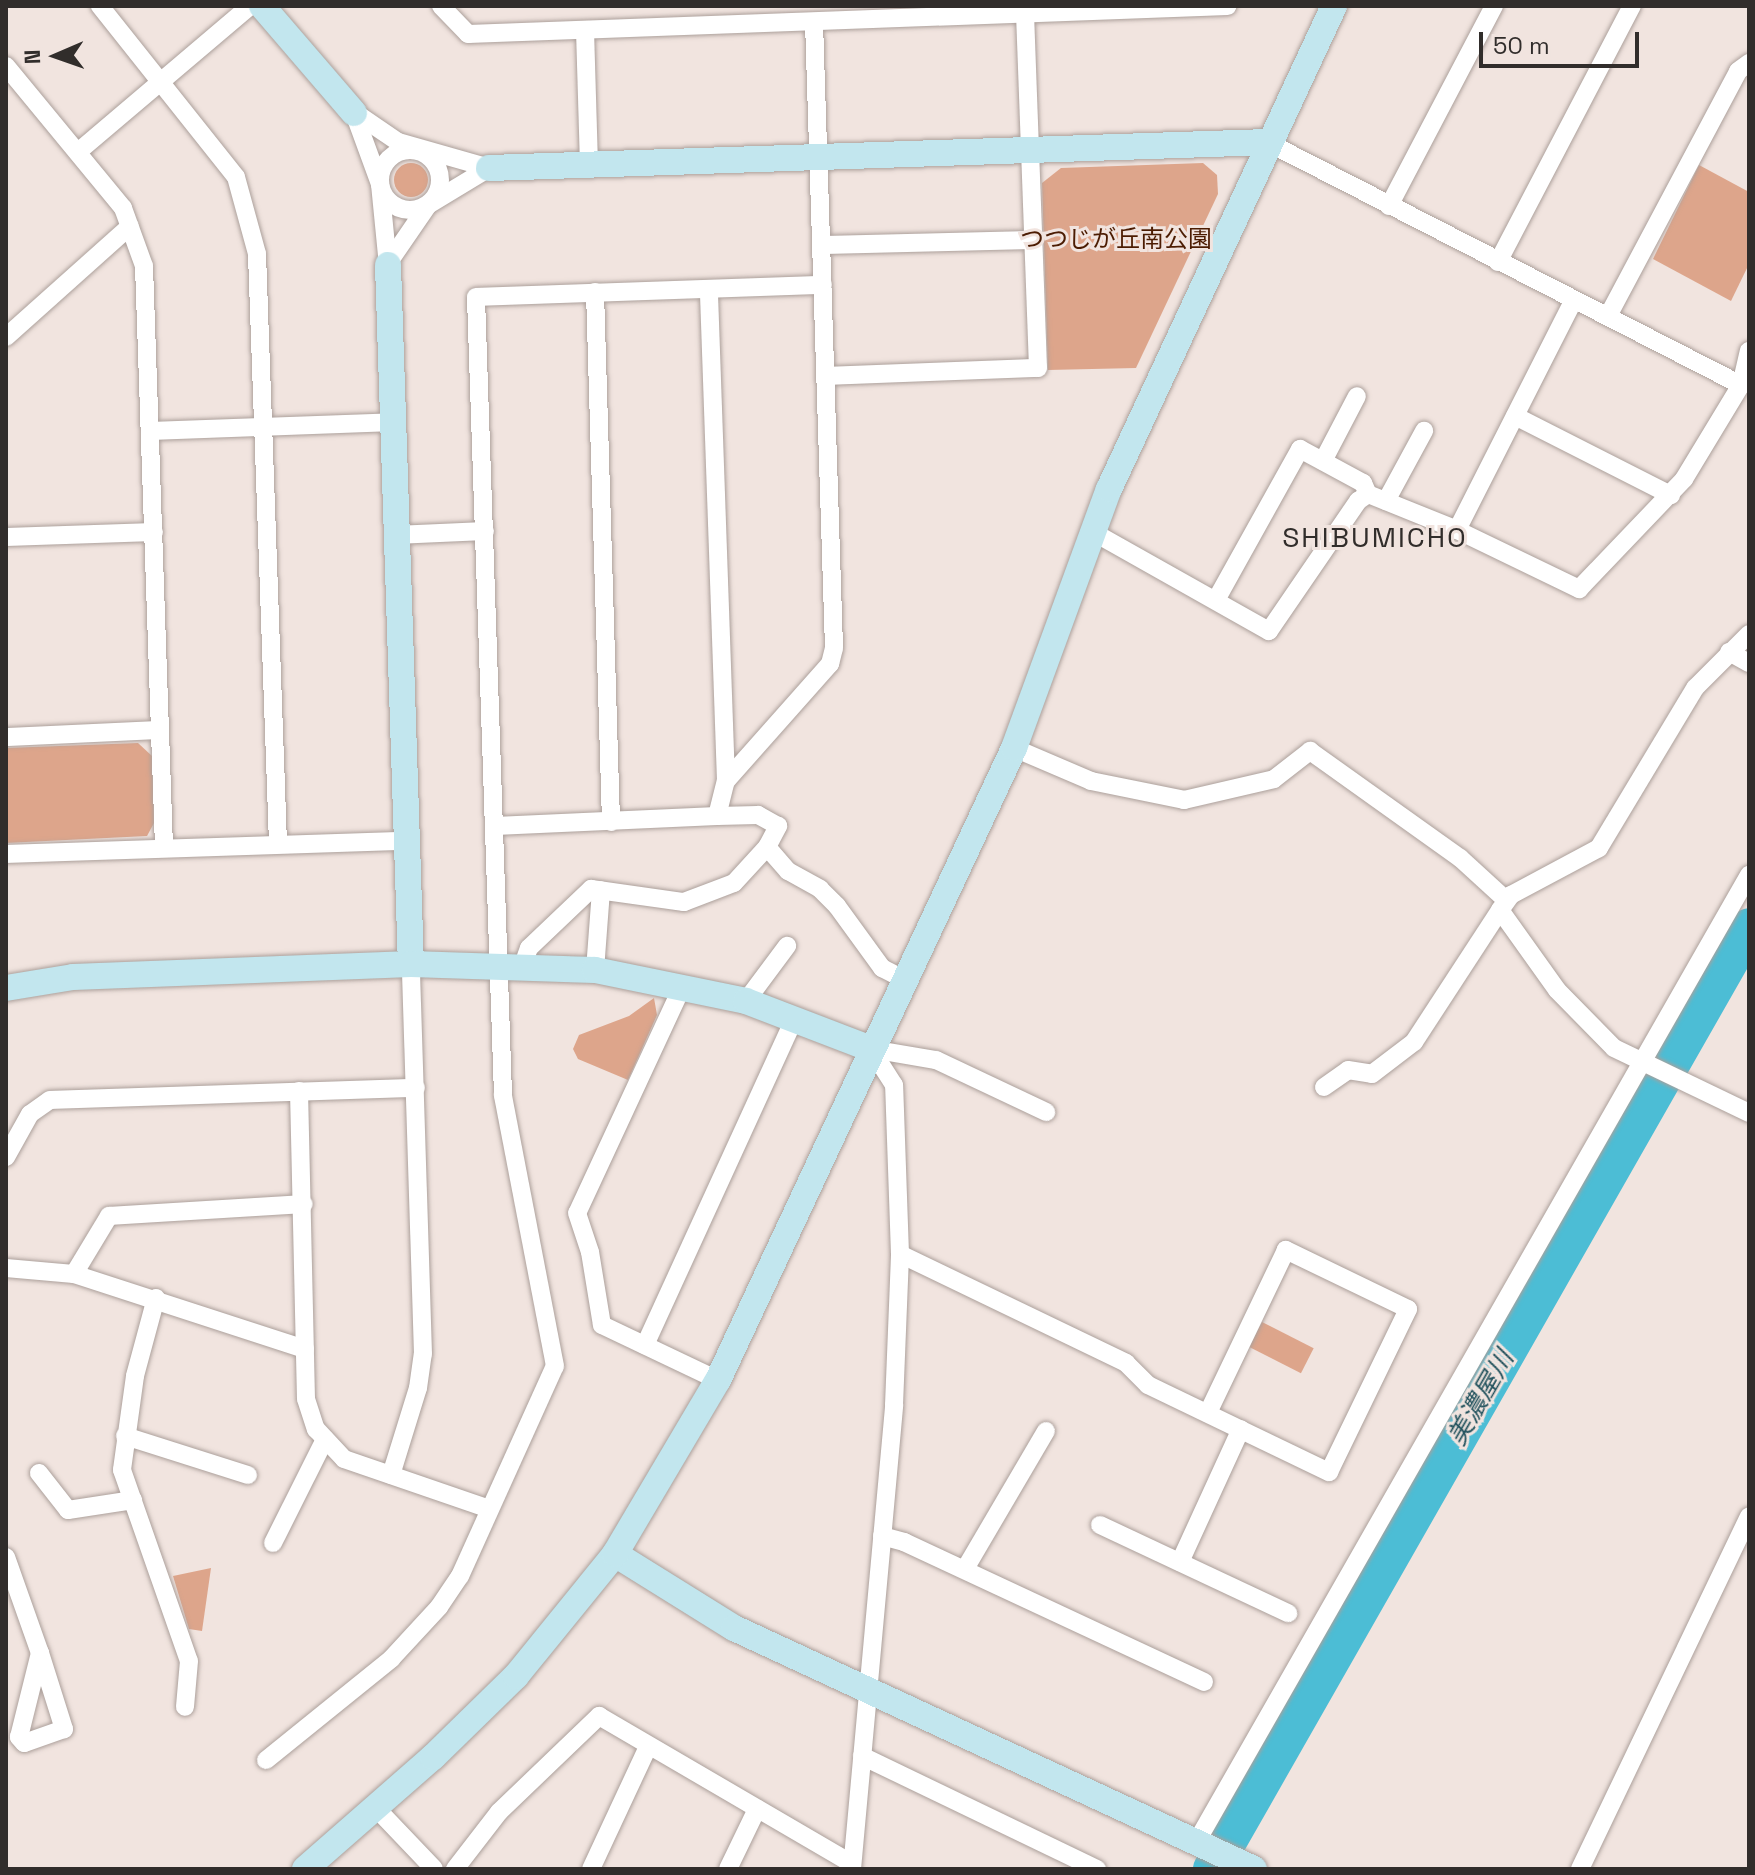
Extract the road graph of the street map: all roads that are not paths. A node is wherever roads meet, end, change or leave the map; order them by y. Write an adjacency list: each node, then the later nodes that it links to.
1 (100, 6): 16 (street)
2 (250, 6): 16 (street)
3 (262, 6): 17 (street)
4 (441, 6): 13 (street)
5 (1227, 6): 9 (street)
6 (1334, 6): 18 (street)
7 (1494, 6): 27 (street)
8 (1632, 6): 31 (street)
9 (1139, 9): 10 (street)
10 (1025, 11): 11 (street); 19 (street)
11 (909, 12): 12 (street)
12 (814, 22): 13 (street); 22 (street)
13 (585, 30): 23 (street)
14 (1749, 63): 37 (street)
15 (6, 66): 21 (street)
16 (164, 80): 21 (street); 45 (street)
17 (354, 113): 20 (street); 25 (street)
18 (1267, 142): 19 (street); 27 (street); 55 (street)
19 (1031, 149): 22 (street); 29 (street)
20 (420, 150): 24 (street); 25 (street); 26 (street)
21 (79, 151): 28 (street)
22 (819, 154): 23 (street); 30 (street)
23 (589, 164): 24 (street)
24 (489, 168): 26 (street)
25 (380, 184): 26 (street); 32 (street)
26 (428, 205): 32 (street)
27 (1389, 206): 31 (street)
28 (130, 226): 38 (street); 46 (street)
29 (1033, 240): 30 (street); 40 (street)
30 (823, 245): 33 (street)
31 (1498, 262): 36 (street)
32 (388, 265): 44 (street)
33 (823, 285): 34 (street); 40 (street)
34 (709, 289): 35 (street); 65 (street)
35 (595, 292): 53 (street); 67 (street)
36 (1573, 301): 37 (street); 43 (street)
37 (1608, 316): 41 (street)
38 (6, 337)
39 (1749, 351): 41 (street)
40 (827, 376): 65 (street)
41 (1741, 385): 50 (street)
42 (1357, 396): 48 (street)
43 (1515, 416): 50 (street); 52 (street)
44 (392, 422): 45 (street); 56 (street)
45 (266, 426): 46 (street); 70 (street)
46 (152, 431): 54 (street)
47 (1424, 431): 51 (street)
48 (1323, 461): 49 (street); 58 (street)
49 (1368, 494): 51 (street); 58 (street)
50 (1671, 495): 52 (street)
51 (1386, 501): 52 (street)
52 (1457, 530)
53 (485, 531): 56 (street); 68 (street)
54 (154, 532): 57 (street); 62 (street)
55 (1093, 532): 58 (street); 64 (street)
56 (395, 535): 69 (street)
57 (6, 537)
58 (1216, 600)
59 (1749, 634): 60 (street)
60 (1729, 652): 61 (street); 76 (street)
61 (1749, 663)
62 (160, 730): 63 (street); 72 (street)
63 (6, 737)
64 (1014, 748): 76 (street); 81 (street)
65 (726, 781): 66 (street)
66 (717, 816): 67 (street); 71 (street)
67 (611, 822): 68 (street)
68 (495, 826): 79 (street)
69 (404, 841): 70 (street); 78 (street)
70 (278, 844): 72 (street)
71 (767, 847): 75 (street); 81 (street)
72 (164, 848): 73 (street)
73 (6, 854)
74 (1749, 875): 87 (street)
75 (601, 890): 79 (street); 80 (street)
76 (1503, 905): 87 (street); 88 (street)
77 (787, 946): 84 (street)
78 (411, 964): 79 (street); 83 (street); 89 (street)
79 (510, 967): 80 (street); 111 (street)
80 (595, 970): 82 (street)
81 (908, 981): 86 (street)
82 (683, 985): 84 (street); 99 (street)
83 (6, 988)
84 (746, 1001): 85 (street)
85 (795, 1017): 86 (street); 99 (street)
86 (871, 1049): 91 (street); 95 (street); 101 (street)
87 (1645, 1062): 92 (street); 130 (street)
88 (1324, 1087)
89 (416, 1088): 90 (street); 109 (street)
90 (299, 1091): 93 (street); 94 (street)
91 (1046, 1112)
92 (1749, 1113)
93 (6, 1157)
94 (304, 1204): 97 (street); 100 (street)
95 (900, 1254): 102 (street); 114 (street)
96 (6, 1268): 97 (street)
97 (74, 1274): 98 (street)
98 (156, 1298): 100 (street); 105 (street)
99 (645, 1345): 101 (street)
100 (305, 1349): 106 (street)
101 (718, 1380): 116 (street)
102 (1208, 1413): 103 (street); 103 (street)
103 (1241, 1429): 118 (street)
104 (1046, 1431): 119 (street)
105 (125, 1436): 108 (street); 110 (street)
106 (325, 1439): 109 (street); 115 (street)
107 (39, 1473): 110 (street)
108 (248, 1475)
109 (391, 1475): 111 (street)
110 (133, 1500): 124 (street)
111 (486, 1508): 127 (street)
112 (1749, 1516): 139 (street)
113 (1100, 1525): 118 (street)
114 (882, 1536): 119 (street); 123 (street)
115 (273, 1543)
116 (615, 1554): 123 (street); 128 (street)
117 (6, 1557): 121 (street)
118 (1180, 1562): 120 (street)
119 (965, 1569): 122 (street)
120 (1288, 1613)
121 (40, 1653)
122 (1204, 1682)
123 (868, 1687): 126 (street); 130 (street)
124 (185, 1707)
125 (648, 1747): 129 (street); 135 (street); 136 (street)
126 (862, 1756): 131 (street); 138 (street)
127 (266, 1760)
128 (376, 1808): 133 (street); 134 (street)
129 (757, 1809): 131 (street); 137 (street)
130 (1197, 1841): 132 (street)
131 (852, 1866)
132 (1250, 1867)
133 (305, 1869)
134 (434, 1869)
135 (455, 1869)
136 (591, 1869)
137 (728, 1869)
138 (1097, 1869)
139 (1580, 1869)

